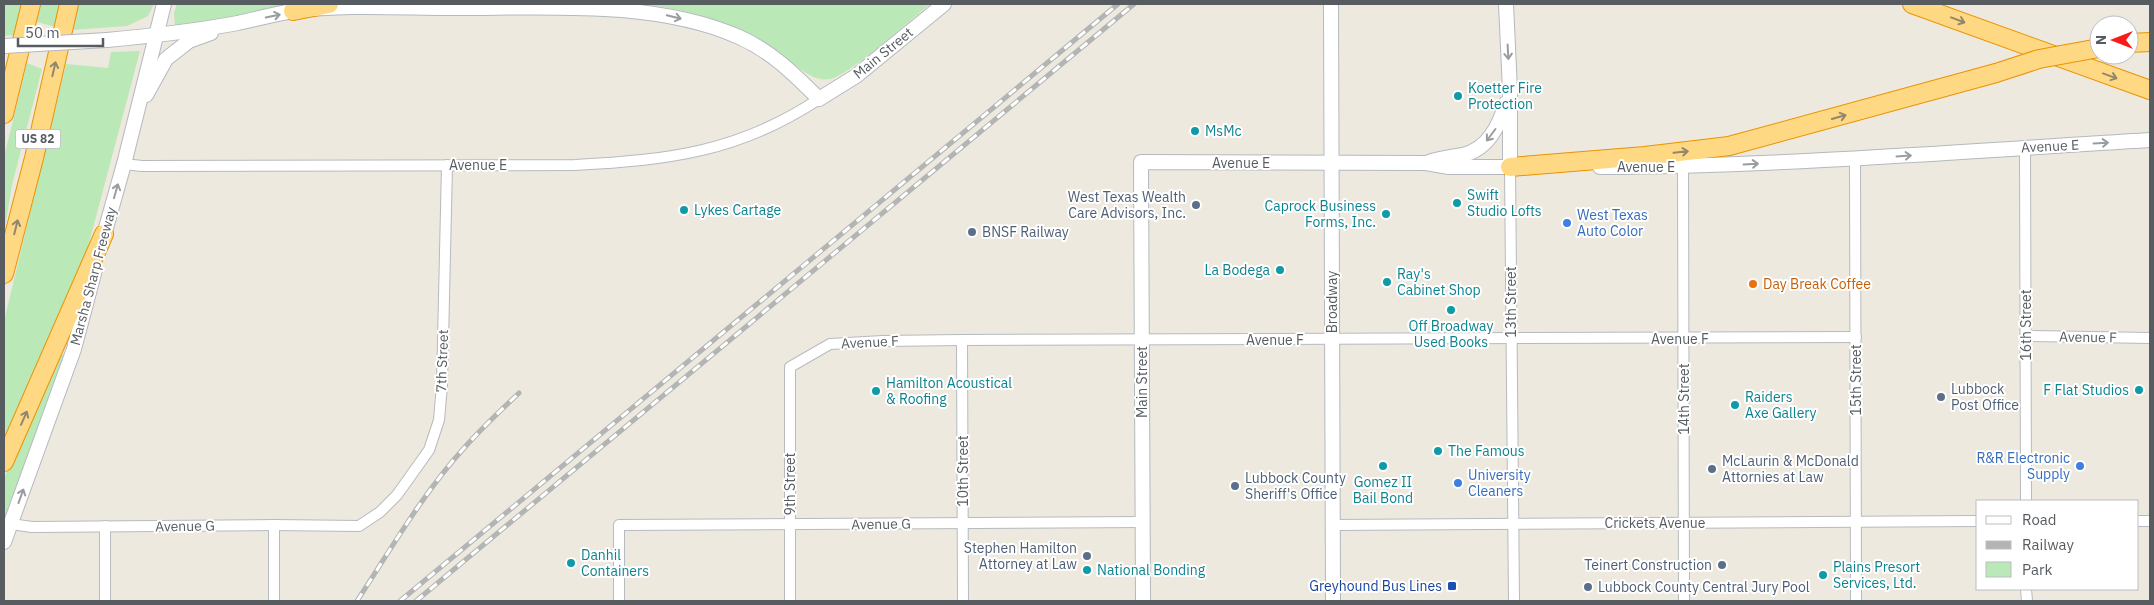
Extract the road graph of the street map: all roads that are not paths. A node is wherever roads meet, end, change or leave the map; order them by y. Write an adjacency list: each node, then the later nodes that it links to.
1 (31, 4): 18 (highway, US 82)
2 (69, 4): 30 (highway, US 82, one-way to 2)
3 (164, 4): 11 (main road, Marsha Sharp Freeway)
4 (328, 4): 9 (highway)
5 (944, 4): 16 (main road, Main Street)
6 (1331, 4): 23 (main road, Broadway)
7 (1506, 4): 15 (main road, 13th Street, one-way to 15)
8 (1912, 4): 14 (highway, one-way to 14)
9 (294, 11): 10 (main road, one-way to 9); 16 (main road, one-way to 16)
10 (237, 23): 11 (main road); 17 (main road)
11 (156, 35): 12 (main road, bridge); 17 (main road, Marsha Sharp Freeway)
12 (4, 46)
13 (2089, 50): 27 (highway, one-way to 13, bridge)
14 (2150, 90)
15 (1510, 91): 24 (main road, one-way to 24); 27 (main road, 13th Street)
16 (819, 99): 26 (street, Avenue E)
17 (137, 110): 25 (main road, Marsha Sharp Freeway)
18 (4, 114)
19 (2150, 140): 20 (main road, Avenue E, one-way to 19)
20 (2025, 148): 21 (main road, Avenue E, one-way to 20); 31 (street, 16th Street)
21 (1856, 159): 28 (main road, Avenue E, one-way to 21); 32 (street, 15th Street)
22 (1141, 162): 23 (main road, Avenue E); 36 (main road, Main Street)
23 (1332, 162): 24 (main road, Avenue E); 37 (main road, Broadway)
24 (1426, 162): 27 (main road, Avenue E)
25 (124, 164): 26 (street, Avenue E); 29 (main road, Marsha Sharp Freeway, one-way to 25)
26 (447, 165): 53 (street, 7th Street)
27 (1510, 167): 28 (main road, Avenue E); 38 (street, 13th Street)
28 (1683, 167): 34 (street, 14th Street)
29 (104, 234): 40 (highway, one-way to 29); 47 (main road, Marsha Sharp Freeway, one-way to 29)
30 (4, 274)
31 (2026, 336): 33 (street, Avenue F); 41 (street, 16th Street)
32 (1856, 337): 34 (street, Avenue F); 43 (street, 15th Street)
33 (2150, 338)
34 (1684, 339): 38 (street, Avenue F); 46 (street, 14th Street)
35 (962, 340): 36 (street, Avenue F); 39 (street, Avenue F); 45 (street, 10th Street)
36 (1141, 340): 37 (street, Avenue F); 42 (main road, Main Street)
37 (1332, 340): 38 (street, Avenue F); 49 (main road, Broadway)
38 (1512, 340): 50 (street, 13th Street)
39 (790, 367): 48 (street, 9th Street)
40 (4, 462)
41 (2026, 500)
42 (1143, 522): 45 (street, Avenue G); 60 (main road, Main Street)
43 (1856, 522): 44 (street, Crickets Avenue); 46 (street, Crickets Avenue); 64 (street, 15th Street)
44 (1976, 522)
45 (963, 523): 48 (street, Avenue G); 59 (street, 10th Street)
46 (1684, 523): 50 (street, Crickets Avenue); 63 (street, 14th Street)
47 (11, 524): 52 (street, Avenue G); 54 (main road, Marsha Sharp Freeway)
48 (790, 524): 57 (street, Avenue G); 58 (street, 9th Street)
49 (1333, 524): 50 (street, Crickets Avenue); 61 (main road, Broadway)
50 (1513, 524): 62 (street, 13th Street)
51 (274, 525): 52 (street, Avenue G); 53 (street, Avenue G); 56 (street)
52 (105, 526): 55 (street)
53 (359, 526)
54 (4, 542)
55 (106, 601)
56 (274, 601)
57 (619, 601)
58 (790, 601)
59 (963, 601)
60 (1143, 601)
61 (1333, 601)
62 (1514, 601)
63 (1684, 601)
64 (1856, 601)

